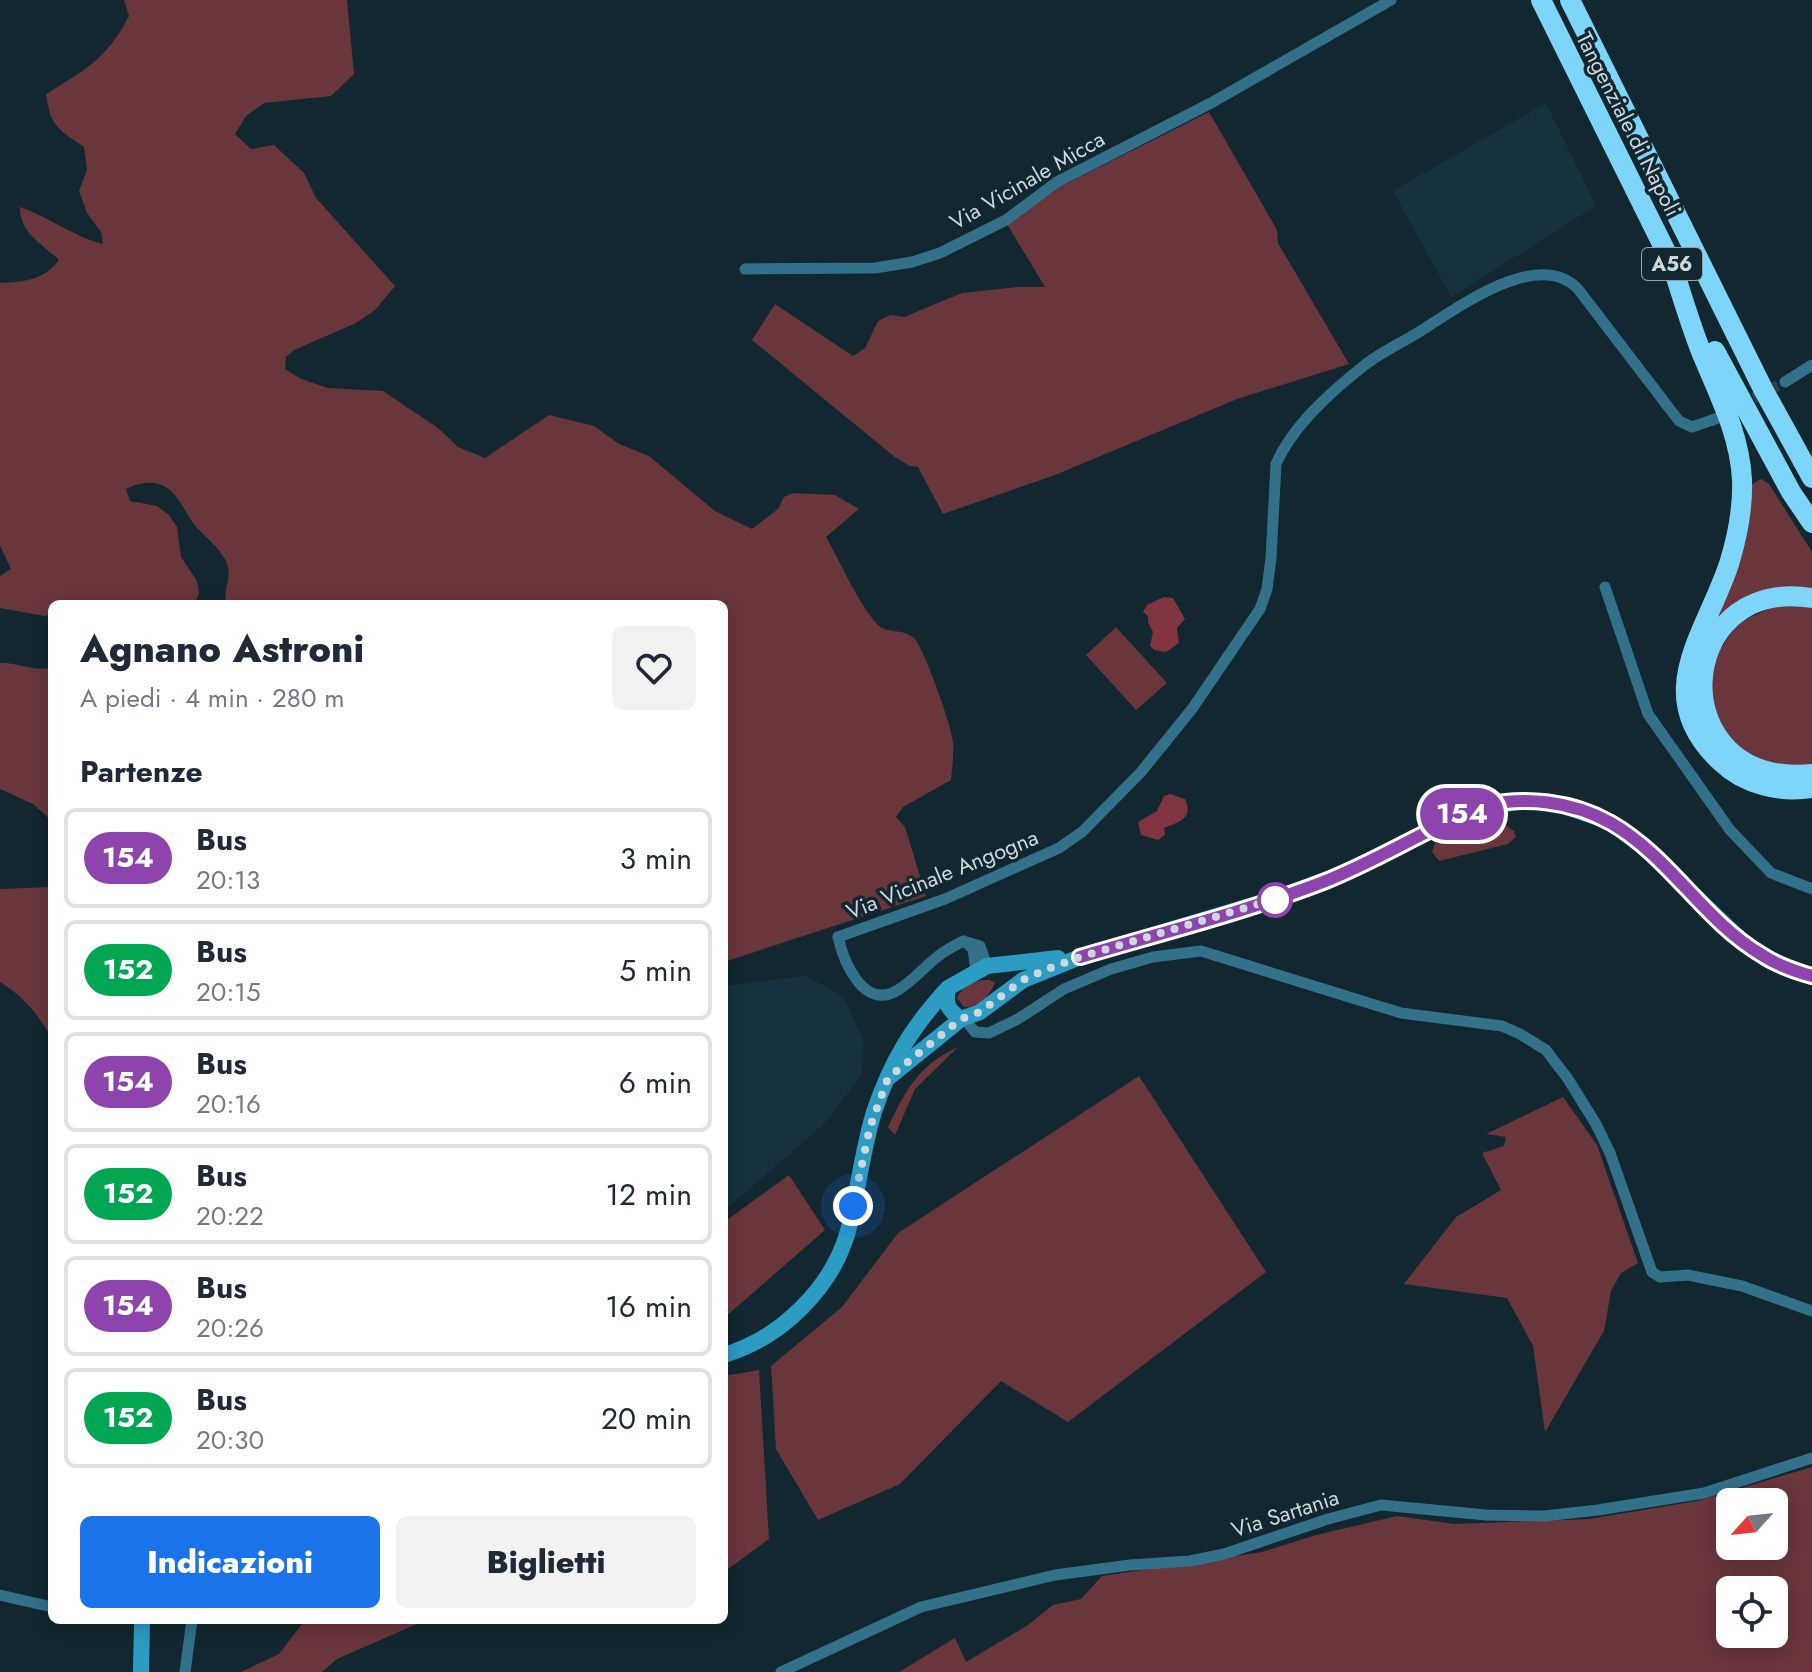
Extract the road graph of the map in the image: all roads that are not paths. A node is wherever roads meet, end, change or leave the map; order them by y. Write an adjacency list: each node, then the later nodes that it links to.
1 (1391, 0): 5 (street, Via Vicinale Micca)
2 (1541, 0): 4 (highway, Tangenziale di Napoli / A56)
3 (1570, 0): 8 (highway, Tangenziale di Napoli / A56)
4 (1671, 262): 12 (highway, Tangenziale di Napoli / A56); 16 (highway)
5 (745, 269)
6 (1812, 365): 7 (street)
7 (1785, 382)
8 (1763, 389): 10 (highway); 11 (highway, Tangenziale di Napoli / A56)
9 (1718, 418): 19 (street, Via Vicinale Angogna)
10 (1812, 449)
11 (1812, 478)
12 (1812, 523)
13 (1605, 587): 17 (street)
14 (1812, 598): 15 (highway)
15 (1812, 774)
16 (1812, 788)
17 (1812, 889)
18 (1080, 957): 19 (street); 20 (street); 22 (street)
19 (985, 968): 21 (street); 22 (street)
20 (1812, 976)
21 (948, 988): 23 (street); 24 (street)
22 (996, 998): 23 (street)
23 (968, 1016): 24 (street); 25 (street)
24 (888, 1078): 26 (street)
25 (1812, 1311)
26 (728, 1353)
27 (1812, 1458): 34 (street, Via Sartania)
28 (0, 1595): 29 (street)
29 (48, 1606)
30 (142, 1624): 32 (street)
31 (191, 1624): 33 (street)
32 (141, 1672)
33 (185, 1672)
34 (781, 1672)

